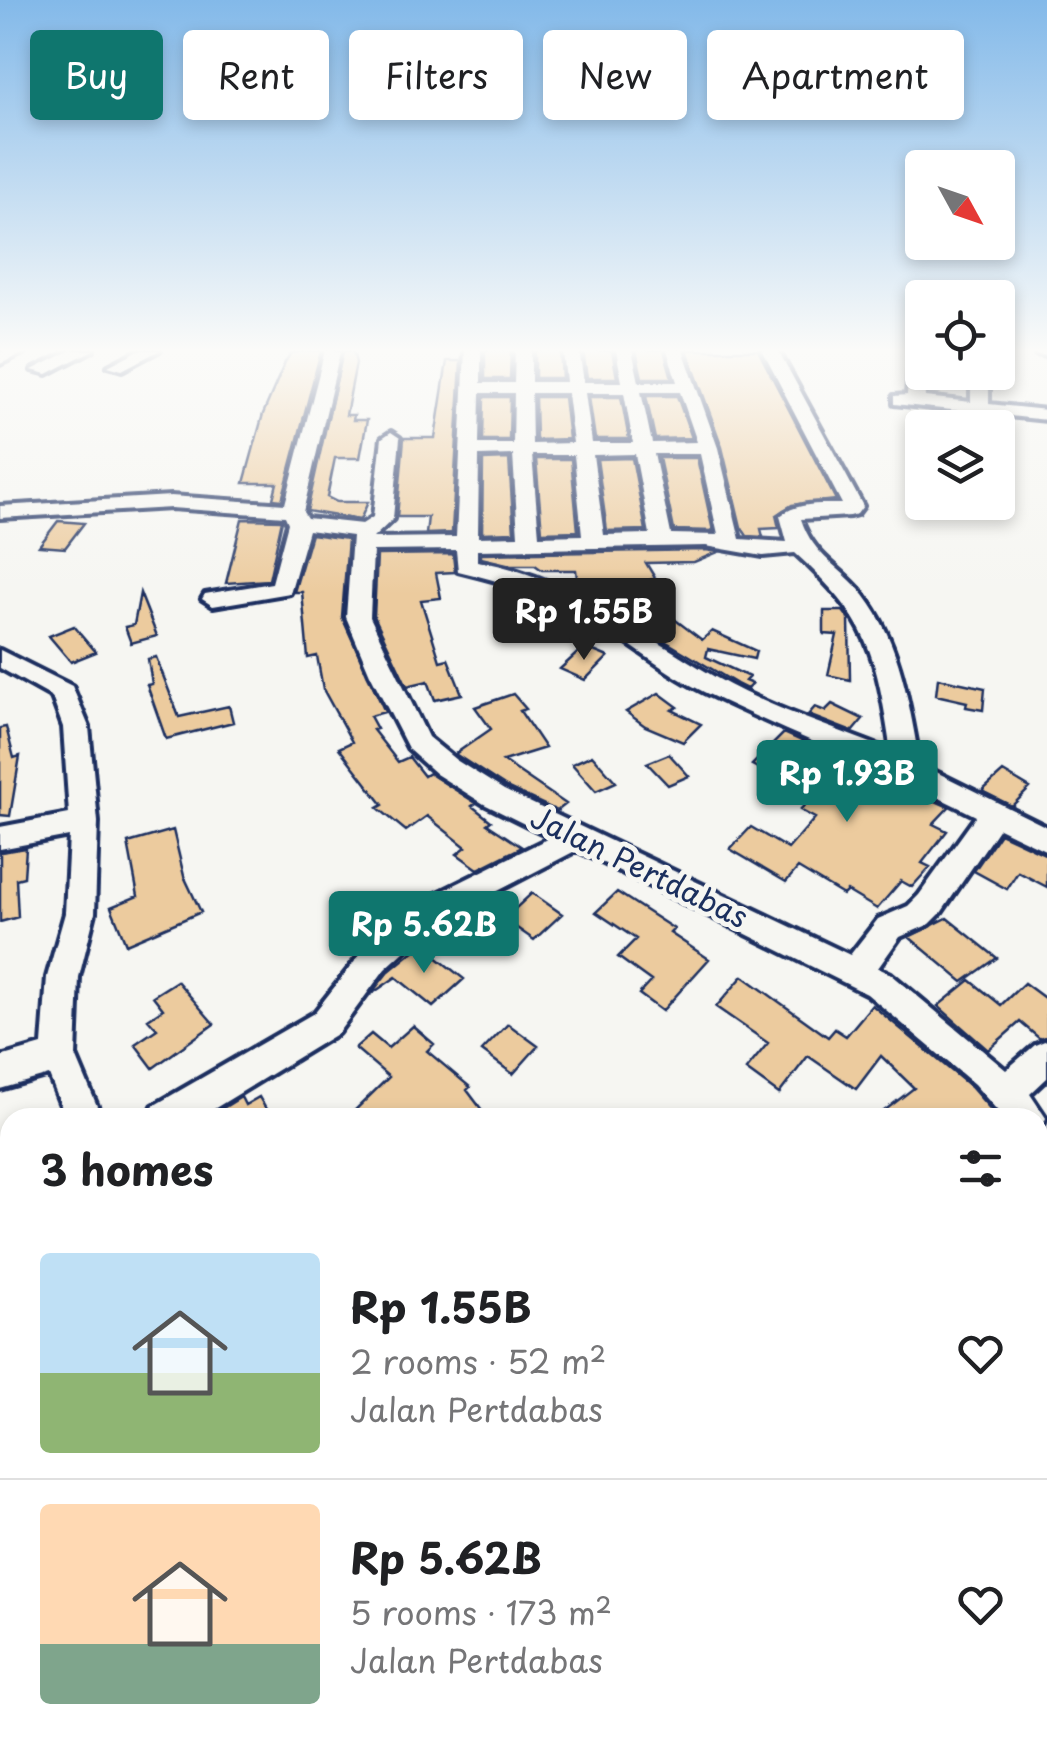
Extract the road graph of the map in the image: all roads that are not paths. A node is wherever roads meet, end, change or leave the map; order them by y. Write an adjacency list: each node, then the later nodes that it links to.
1 (315, 432): 15 (street)
2 (471, 432): 12 (street)
3 (522, 432): 10 (street)
4 (581, 432): 9 (street)
5 (639, 432): 13 (street)
6 (703, 432): 11 (street)
7 (813, 432): 22 (street)
8 (390, 438): 16 (street)
9 (584, 446): 10 (street); 13 (street); 21 (street)
10 (522, 448): 12 (street); 20 (street)
11 (708, 448): 13 (street); 18 (street)
12 (471, 450): 19 (street)
13 (642, 450): 17 (street)
14 (0, 512): 15 (street)
15 (296, 518): 16 (street); 23 (street)
16 (364, 538): 19 (street); 29 (street, Jalan Pertdabas)
17 (662, 540): 18 (street); 21 (street)
18 (730, 542): 22 (street)
19 (468, 543): 20 (street); 25 (street)
20 (529, 543): 21 (street)
21 (594, 543)
22 (799, 546): 25 (street)
23 (213, 599)
24 (0, 658): 27 (street)
25 (907, 769): 26 (street)
26 (992, 814): 30 (street); 31 (street)
27 (84, 822): 28 (street); 32 (street)
28 (0, 838)
29 (575, 838): 31 (street, Jalan Pertdabas); 37 (street)
30 (1047, 840)
31 (856, 972): 35 (street, Jalan Pertdabas)
32 (58, 1056): 34 (street); 36 (street)
33 (1047, 1056): 35 (street)
34 (0, 1073)
35 (1017, 1105)
36 (80, 1108)
37 (183, 1108)

